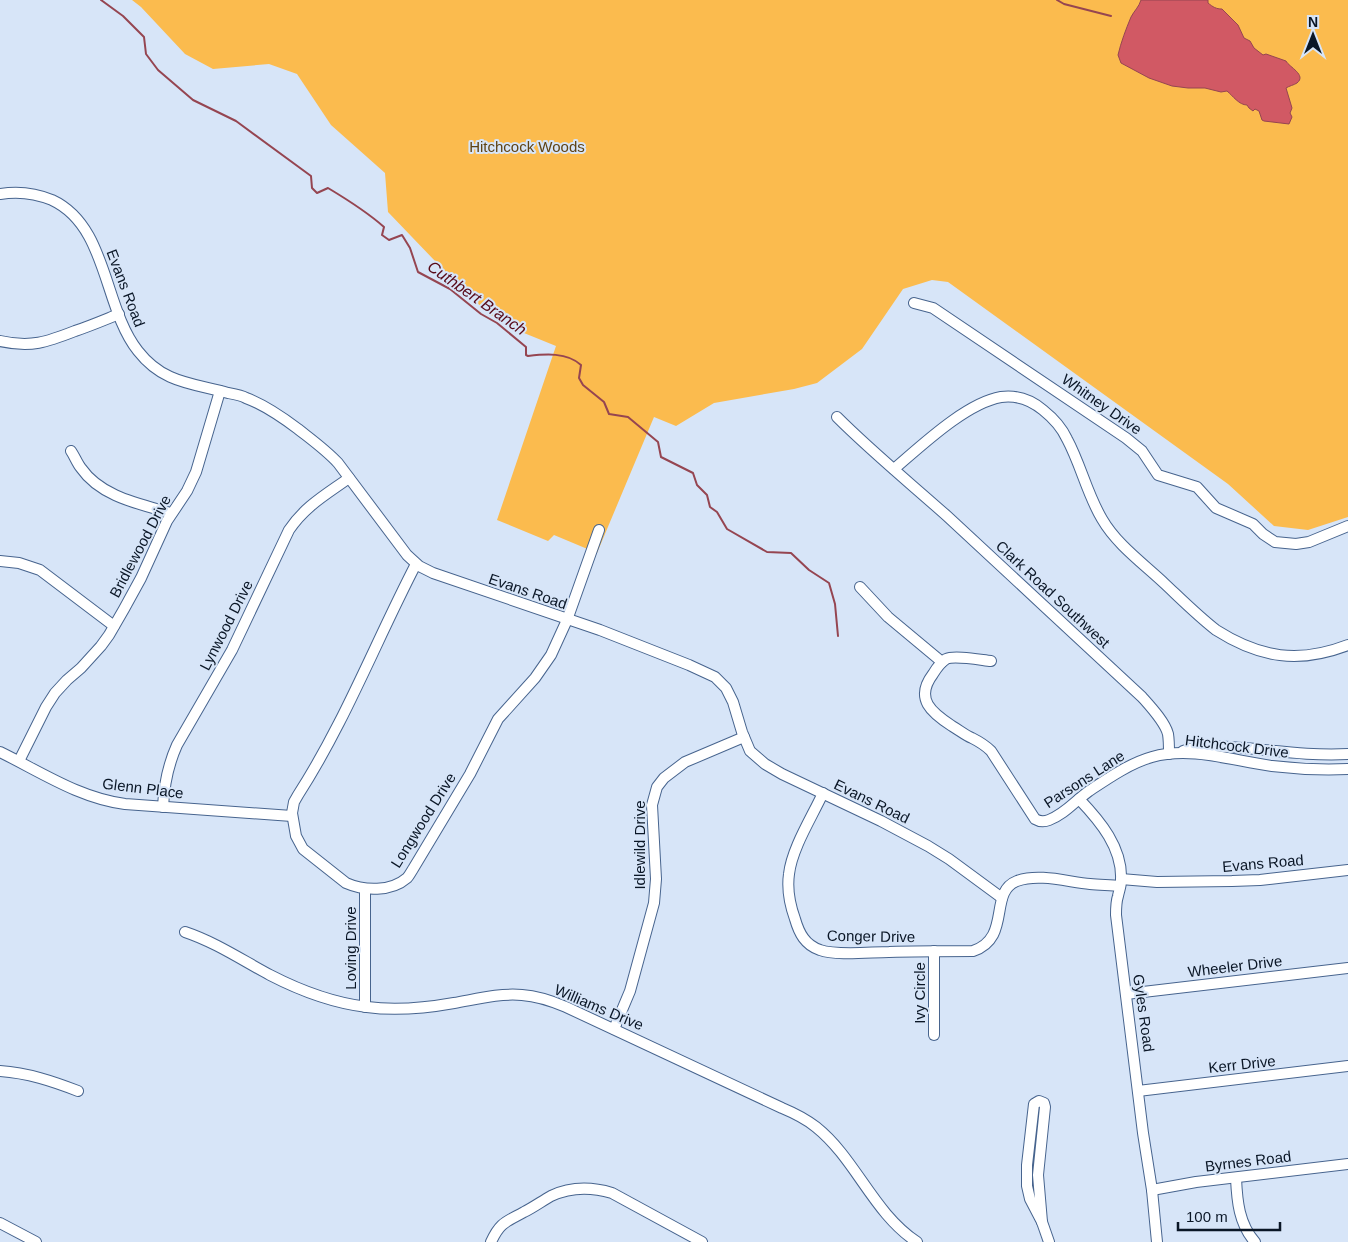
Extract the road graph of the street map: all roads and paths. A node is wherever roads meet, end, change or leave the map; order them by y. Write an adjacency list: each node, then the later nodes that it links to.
1 (0, 194): 3 (street, Evans Road)
2 (914, 303): 11 (street, Whitney Drive)
3 (119, 314): 4 (street); 5 (street, Evans Road)
4 (0, 341)
5 (220, 391): 9 (street, Evans Road); 10 (street, Bridlewood Drive)
6 (837, 416): 8 (street, Clark Road Southwest)
7 (71, 451): 10 (street)
8 (894, 469): 18 (street); 23 (street, Clark Road Southwest)
9 (349, 478): 14 (street, Evans Road); 29 (street, Lynwood Drive)
10 (171, 513): 17 (street, Bridlewood Drive)
11 (1348, 526)
12 (599, 530): 16 (street, Longwood Drive)
13 (0, 561): 17 (street)
14 (416, 564): 16 (street, Evans Road); 30 (street)
15 (860, 587): 20 (street)
16 (567, 620): 21 (street, Evans Road); 33 (street, Longwood Drive)
17 (114, 626): 25 (street, Bridlewood Drive)
18 (1348, 645)
19 (992, 661): 20 (street)
20 (942, 662): 28 (street, Parsons Lane)
21 (744, 737): 27 (street, Evans Road); 40 (street, Idlewild Drive)
22 (0, 752): 25 (street, Glenn Place)
23 (1172, 754): 24 (street, Hitchcock Drive); 26 (street, Hitchcock Drive); 28 (street, Parsons Lane)
24 (1348, 754)
25 (19, 761): 29 (street, Glenn Place)
26 (1348, 769)
27 (823, 793): 34 (street, Evans Road); 36 (street, Conger Drive)
28 (1079, 800): 32 (street, Gyles Road)
29 (163, 807): 30 (street, Glenn Place)
30 (292, 816): 33 (street)
31 (1348, 870): 32 (street, Evans Road)
32 (1121, 882): 34 (street, Evans Road); 38 (street, Gyles Road)
33 (364, 889): 39 (street, Loving Drive)
34 (1002, 898): 36 (street, Conger Drive)
35 (185, 932): 39 (street, Williams Drive)
36 (934, 951): 41 (street, Ivy Circle)
37 (1348, 968): 38 (street, Wheeler Drive)
38 (1126, 994): 45 (street, Gyles Road)
39 (364, 1007): 40 (street, Williams Drive)
40 (614, 1029): 54 (street, Williams Drive)
41 (934, 1035)
42 (1348, 1066): 45 (street, Kerr Drive)
43 (0, 1071): 44 (street)
44 (78, 1091)
45 (1138, 1091): 48 (street, Gyles Road)
46 (1348, 1164): 47 (street, Byrnes Road)
47 (1236, 1178): 48 (street, Byrnes Road); 57 (street)
48 (1152, 1190): 56 (street, Gyles Road)
49 (1042, 1222): 49 (street); 55 (street)
50 (0, 1223): 51 (street)
51 (36, 1242)
52 (491, 1242): 53 (street)
53 (702, 1242)
54 (917, 1242)
55 (1049, 1242)
56 (1157, 1242)
57 (1255, 1242)

